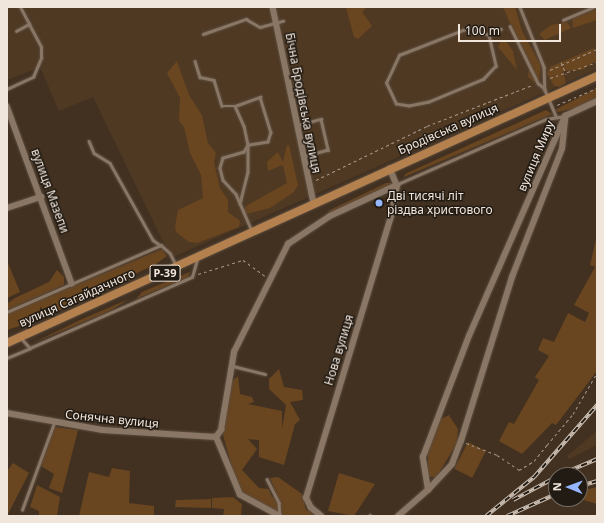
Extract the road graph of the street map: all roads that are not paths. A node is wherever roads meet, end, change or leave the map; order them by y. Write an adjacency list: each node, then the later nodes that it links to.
1 (20, 7): 7 (lane)
2 (273, 7): 8 (street, Бічна Бродівська вулиця)
3 (520, 7): 17 (lane)
4 (593, 7): 5 (lane)
5 (563, 20)
6 (283, 21): 8 (lane)
7 (29, 24): 11 (lane); 16 (lane)
8 (276, 24): 12 (lane); 24 (street, Бічна Бродівська вулиця)
9 (510, 26): 17 (lane)
10 (501, 29): 13 (lane)
11 (16, 31)
12 (203, 34)
13 (489, 35): 13 (lane)
14 (195, 62): 21 (lane)
15 (597, 76): 18 (main road, Бродівська вулиця / Р-39)
16 (7, 89)
17 (545, 90): 18 (lane)
18 (548, 98): 22 (lane); 28 (main road, Бродівська вулиця / Р-39)
19 (597, 101): 23 (street)
20 (7, 106): 30 (street, вулиця Мазепи)
21 (235, 106): 26 (lane); 26 (lane)
22 (556, 116): 23 (lane); 29 (lane)
23 (565, 116): 50 (street, вулиця Миру); 50 (street, вулиця Миру)
24 (296, 126): 27 (street, Бічна Бродівська вулиця); 27 (lane)
25 (89, 141): 35 (lane)
26 (248, 145): 32 (lane); 32 (lane)
27 (302, 158): 31 (street, Бічна Бродівська вулиця)
28 (390, 167): 29 (street); 31 (main road, Бродівська вулиця / Р-39)
29 (397, 185): 44 (street); 53 (street, Нова вулиця)
30 (41, 197): 33 (street); 38 (street, вулиця Мазепи)
31 (311, 204): 34 (main road, вулиця Сагайдачного / Р-39)
32 (240, 205): 34 (lane)
33 (7, 208)
34 (252, 232): 36 (main road, вулиця Сагайдачного / Р-39)
35 (161, 245): 37 (lane); 38 (lane)
36 (197, 258): 37 (main road, вулиця Сагайдачного / Р-39); 42 (lane)
37 (177, 268): 40 (main road, вулиця Сагайдачного / Р-39)
38 (72, 284): 39 (lane)
39 (7, 312)
40 (20, 337): 41 (main road, вулиця Сагайдачного / Р-39); 42 (lane)
41 (7, 343)
42 (30, 348): 43 (lane)
43 (7, 358)
44 (231, 366): 45 (lane); 48 (street)
45 (265, 374)
46 (7, 413): 47 (street, Сонячна вулиця)
47 (54, 423): 48 (street, Сонячна вулиця); 51 (lane)
48 (216, 437): 52 (street)
49 (267, 479): 52 (lane)
50 (428, 490): 54 (street, вулиця Миру)
51 (22, 510)
52 (280, 516)
53 (321, 516)
54 (398, 516)

